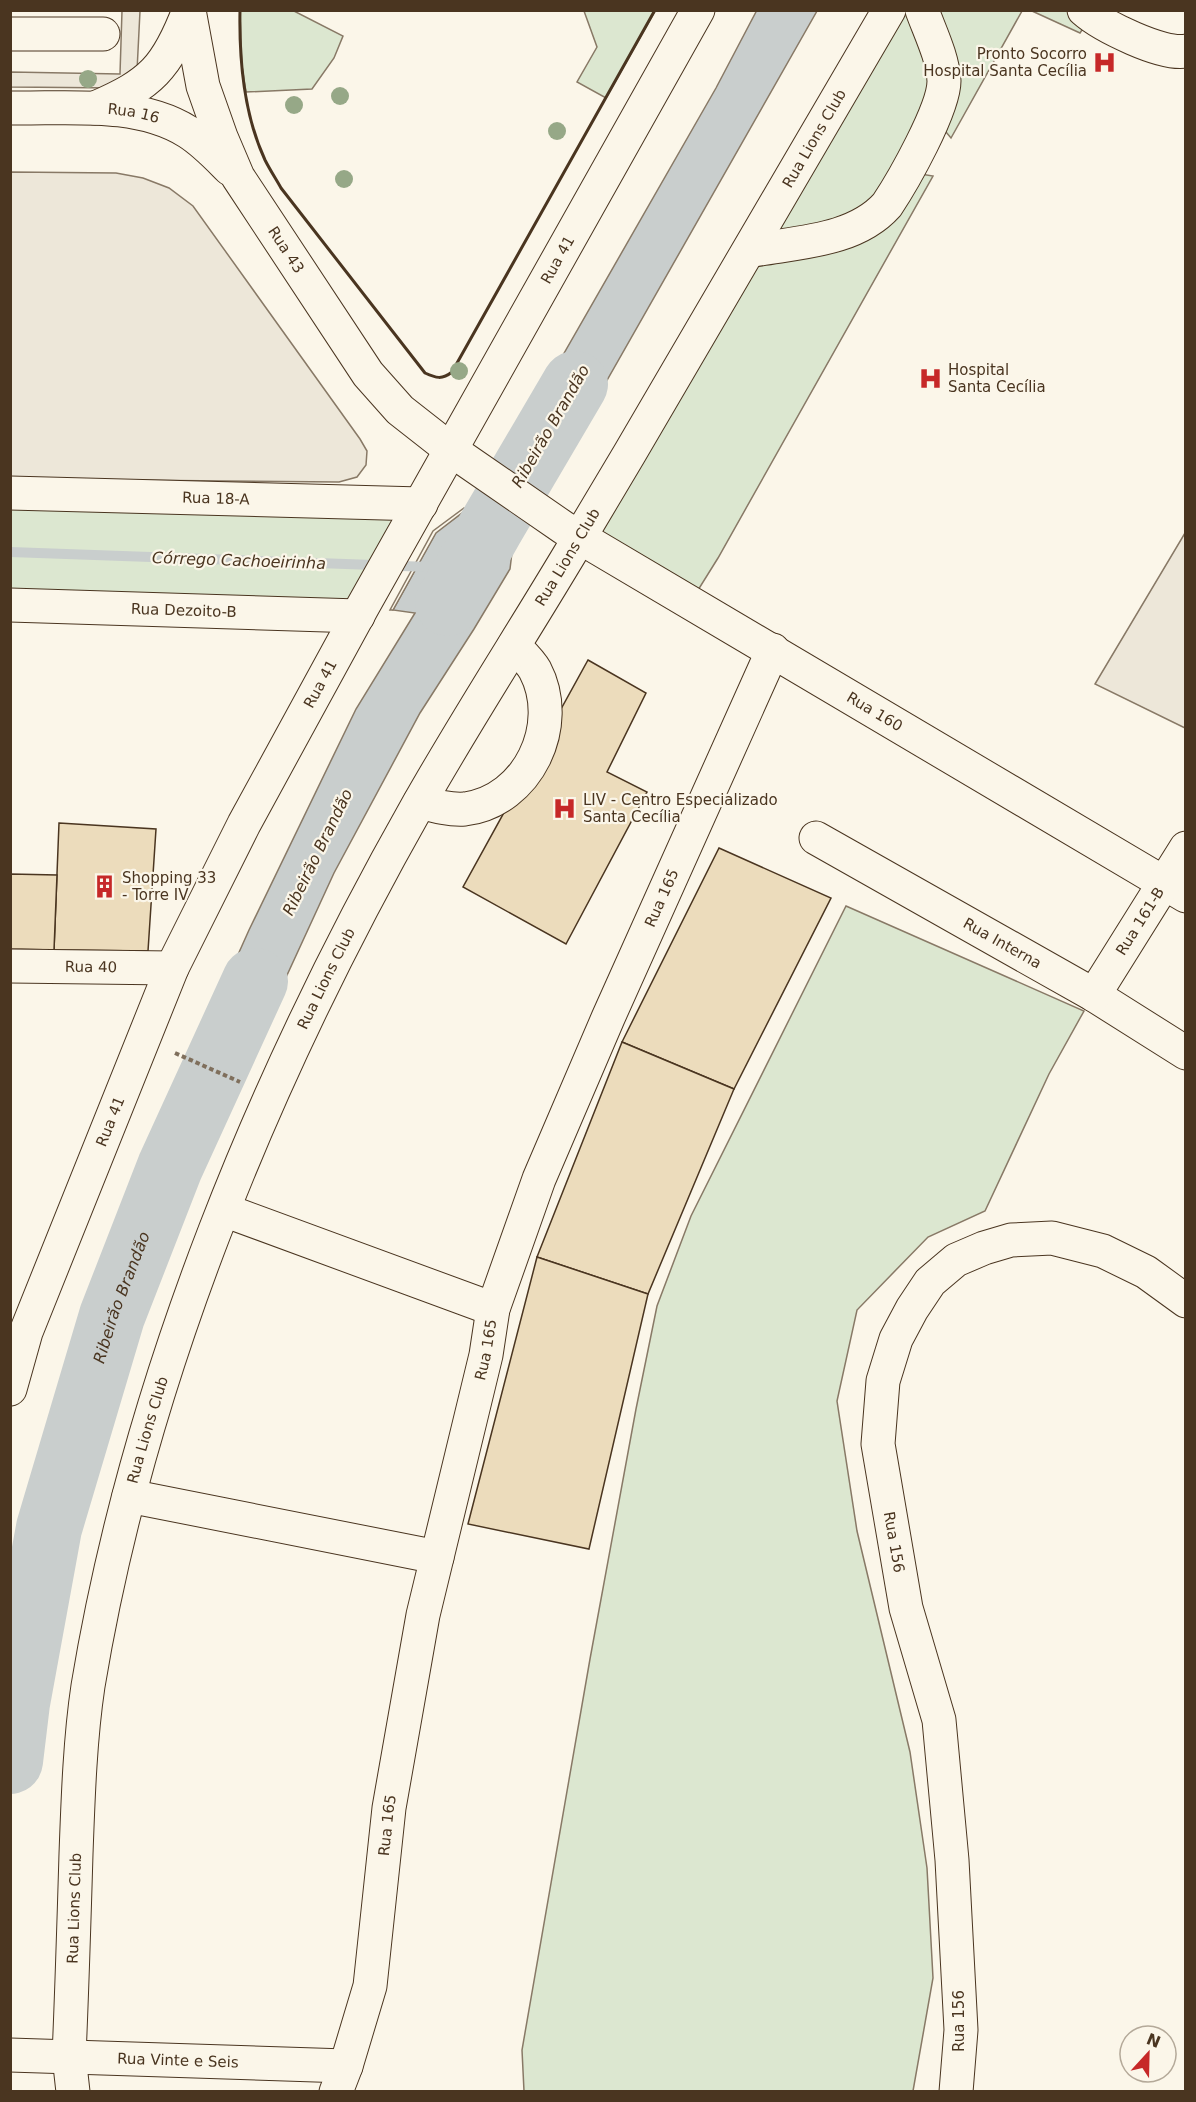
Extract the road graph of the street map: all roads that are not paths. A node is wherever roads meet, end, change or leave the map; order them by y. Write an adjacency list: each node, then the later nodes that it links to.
1 (189, 10): 10 (street, Rua 43); 11 (street, Rua 43)
2 (698, 10): 13 (street, Rua 41)
3 (889, 10): 12 (street, Rua Lions Club)
4 (922, 10): 12 (street)
5 (1084, 10): 8 (street)
6 (10, 34): 7 (street)
7 (103, 34)
8 (1185, 51)
9 (10, 108): 10 (street, Rua 16)
10 (94, 109): 11 (street, Rua 16)
11 (238, 177): 13 (street, Rua 43)
12 (749, 250): 16 (street, Rua Lions Club)
13 (453, 456): 15 (street, Rua 41); 16 (street, Rua 43)
14 (10, 494): 15 (street, Rua 18-A)
15 (421, 504): 18 (street, Rua 41)
16 (572, 533): 19 (street, Rua Lions Club); 20 (street, Rua 160)
17 (10, 605): 18 (street, Rua Dezoito-B)
18 (361, 611): 26 (street, Rua 41)
19 (514, 646): 21 (street, Rua Lions Club); 21 (street)
20 (773, 650): 24 (street, Rua 160); 31 (street, Rua 165)
21 (420, 802): 29 (street, Rua Lions Club)
22 (816, 838): 27 (street, Rua Interna)
23 (1185, 848): 24 (street, Rua 161-B)
24 (1175, 890): 27 (street, Rua 161-B)
25 (10, 966): 26 (street, Rua 40)
26 (171, 968): 32 (street, Rua 41)
27 (1094, 994): 28 (street, Rua Interna)
28 (1185, 1053)
29 (224, 1210): 31 (street); 34 (street, Rua Lions Club)
30 (1185, 1301): 40 (street, Rua 156)
31 (493, 1309): 35 (street, Rua 165)
32 (18, 1332): 33 (street, Rua 41)
33 (10, 1389)
34 (129, 1496): 35 (street); 37 (street, Rua Lions Club)
35 (437, 1557): 38 (street, Rua 165)
36 (10, 2055): 37 (street, Rua Vinte e Seis)
37 (69, 2056): 38 (street, Rua Vinte e Seis); 39 (street, Rua Lions Club)
38 (341, 2079)
39 (73, 2091)
40 (956, 2091)

